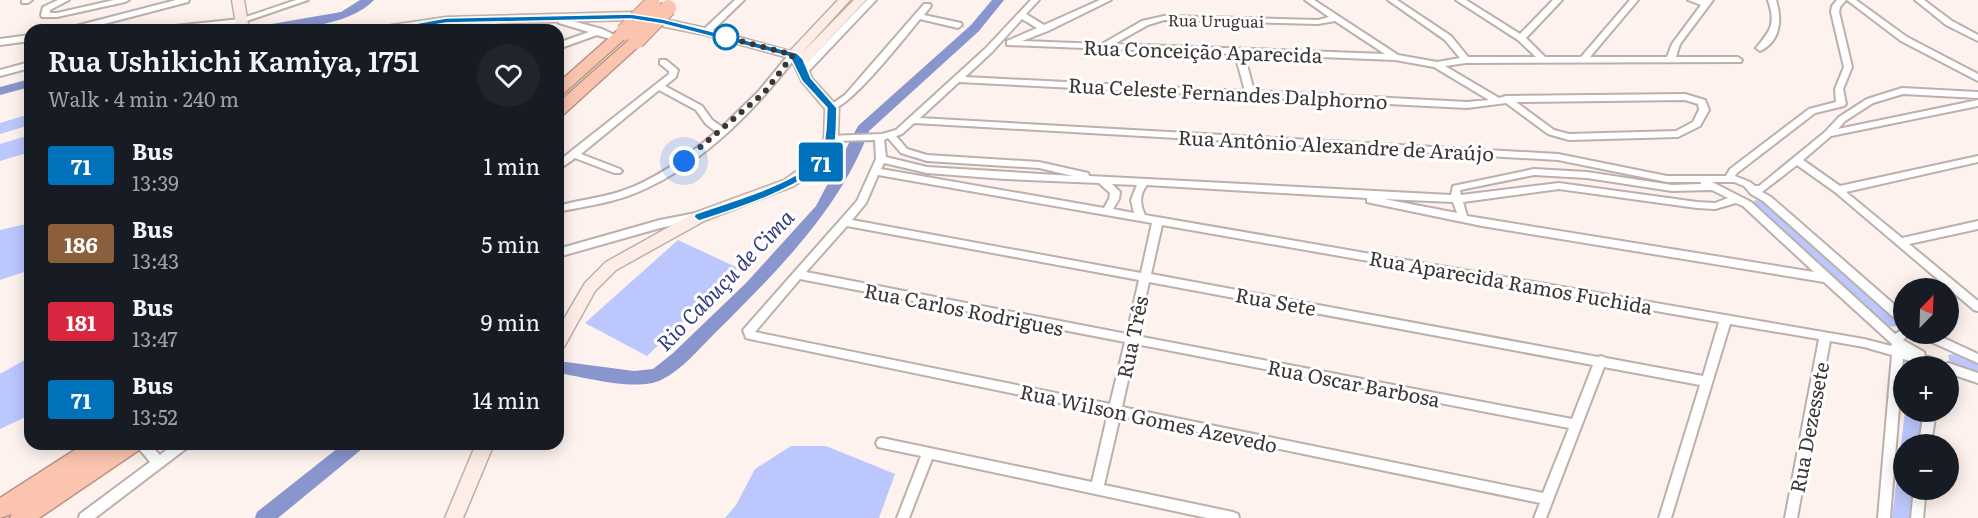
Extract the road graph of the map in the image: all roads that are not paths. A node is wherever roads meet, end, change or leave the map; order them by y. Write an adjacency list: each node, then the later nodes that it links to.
1 (65, 0): 2 (street)
2 (125, 0)
3 (185, 0): 31 (street)
4 (238, 0): 32 (main road)
5 (304, 0): 33 (street)
6 (740, 0): 40 (street)
7 (844, 0): 60 (main road)
8 (860, 0): 60 (main road)
9 (872, 0): 60 (street)
10 (1035, 0): 27 (street)
11 (1107, 0): 38 (street)
12 (1309, 0): 30 (street)
13 (1392, 0): 55 (street)
14 (1460, 0): 25 (street)
15 (1479, 0): 25 (street)
16 (1558, 0): 42 (street)
17 (1634, 0): 57 (street)
18 (1692, 0): 23 (street)
19 (1772, 0): 49 (street)
20 (1842, 0): 74 (street)
21 (1851, 0): 52 (street)
22 (1919, 0): 43 (street)
23 (1707, 2): 54 (street)
24 (663, 3): 41 (highway, bridge)
25 (1469, 5): 42 (street)
26 (927, 6): 28 (street)
27 (1022, 15): 38 (street); 50 (street)
28 (919, 16): 37 (street); 75 (street)
29 (560, 17): 36 (main road); 39 (street); 40 (main road)
30 (1335, 18): 48 (street, Rua Uruguai); 53 (street)
31 (94, 24)
32 (242, 24)
33 (244, 24)
34 (426, 24): 35 (main road)
35 (481, 24)
36 (501, 24)
37 (958, 26)
38 (1045, 29): 46 (street)
39 (599, 31): 41 (street); 47 (street)
40 (706, 32): 60 (main road)
41 (626, 37): 67 (highway); 73 (highway)
42 (1521, 38): 56 (street)
43 (1978, 38)
44 (24, 39): 45 (street)
45 (0, 42)
46 (1010, 43): 48 (street, Rua Conceição Aparecida); 50 (street)
47 (564, 44)
48 (1103, 47): 51 (street, Rua Conceição Aparecida)
49 (1760, 48)
50 (990, 50): 66 (street)
51 (1239, 52): 53 (street, Rua Conceição Aparecida); 69 (street)
52 (1937, 56): 63 (street); 65 (street)
53 (1395, 57): 61 (street)
54 (1671, 59): 57 (street); 58 (street)
55 (1466, 60): 56 (street); 61 (street)
56 (1543, 60): 57 (street)
57 (1583, 60)
58 (1738, 60)
59 (663, 62): 68 (street)
60 (798, 64): 75 (main road); 79 (street)
61 (1437, 65): 71 (street)
62 (24, 67): 64 (street)
63 (1978, 72)
64 (0, 73)
65 (1978, 78)
66 (958, 79): 69 (street, Rua Celeste Fernandes Dalphorno); 77 (street)
67 (564, 86)
68 (660, 87): 79 (street); 84 (street)
69 (1250, 93): 71 (street, Rua Celeste Fernandes Dalphorno)
70 (1978, 94): 76 (street)
71 (1502, 100): 71 (street, Rua Celeste Fernandes Dalphorno)
72 (1978, 103): 78 (street)
73 (564, 104)
74 (1841, 104): 76 (street); 95 (street)
75 (832, 108): 82 (main road)
76 (1855, 110): 78 (street); 80 (street)
77 (913, 120): 81 (street); 92 (street, Rua Antônio Alexandre de Araújo)
78 (1870, 124): 80 (street)
79 (721, 131): 100 (street)
80 (1828, 134): 86 (street)
81 (891, 136): 83 (street); 91 (street)
82 (831, 138): 83 (street); 102 (main road)
83 (875, 138): 85 (street)
84 (573, 154): 88 (street); 89 (street)
85 (881, 159): 90 (street); 91 (street)
86 (1796, 159): 96 (street); 97 (street)
87 (1978, 159): 97 (street)
88 (564, 162)
89 (617, 171)
90 (877, 172): 101 (street, Rua Aparecida Ramos Fuchida); 106 (street)
91 (1101, 179): 93 (street); 101 (street)
92 (1699, 180): 94 (street); 95 (street, Rua Antônio Alexandre de Araújo)
93 (1144, 182): 98 (street); 103 (street)
94 (1714, 187): 95 (street); 99 (street)
95 (1730, 189): 96 (street, Rua Antônio Alexandre de Araújo); 96 (street); 99 (street); 112 (street)
96 (1751, 189): 114 (street, Rua Antônio Alexandre de Araújo)
97 (1838, 190): 108 (street)
98 (1345, 194): 99 (street); 104 (street)
99 (1457, 199): 104 (street)
100 (564, 207)
101 (1107, 212): 103 (street, Rua Aparecida Ramos Fuchida)
102 (699, 217): 109 (street); 116 (main road)
103 (1142, 218): 105 (street, Rua Aparecida Ramos Fuchida)
104 (1463, 218): 112 (street)
105 (1158, 221): 111 (street, Rua Três); 115 (street, Rua Aparecida Ramos Fuchida)
106 (846, 222): 110 (street); 111 (street, Rua Sete)
107 (1978, 225): 108 (street)
108 (1902, 242): 113 (street)
109 (564, 251)
110 (799, 275): 119 (street, Rua Carlos Rodrigues); 131 (street, Rua Wilson Gomes Azevedo)
111 (1144, 276): 119 (street, Rua Três); 127 (street, Rua Sete)
112 (1826, 278): 118 (street)
113 (1977, 304)
114 (1893, 310)
115 (1726, 320): 117 (street, Rua Aparecida Ramos Fuchida); 130 (street)
116 (564, 328)
117 (1826, 337): 120 (street, Rua Aparecida Ramos Fuchida); 152 (street, Rua Dezessete)
118 (1893, 338)
119 (1130, 340): 131 (street, Rua Três); 132 (street, Rua Oscar Barbosa)
120 (1893, 343)
121 (1899, 344): 153 (street)
122 (1901, 344): 124 (street)
123 (1941, 344): 125 (street); 126 (street)
124 (1923, 356)
125 (1941, 356)
126 (1978, 359)
127 (1601, 360): 130 (street, Rua Sete); 132 (street)
128 (1959, 372): 129 (street)
129 (1978, 378)
130 (1706, 381): 151 (street)
131 (1115, 411): 141 (street, Rua Três); 142 (street, Rua Wilson Gomes Azevedo)
132 (1577, 425): 142 (street)
133 (882, 443): 139 (street)
134 (92, 450): 144 (highway)
135 (123, 450): 145 (highway)
136 (147, 450): 140 (street)
137 (175, 450): 140 (street)
138 (482, 450): 147 (main road)
139 (928, 453): 141 (street); 148 (street)
140 (159, 462): 146 (street)
141 (1097, 489): 149 (street)
142 (1548, 499): 150 (street)
143 (1919, 500): 154 (street)
144 (0, 510)
145 (21, 518)
146 (85, 518)
147 (454, 518)
148 (903, 518)
149 (1233, 518)
150 (1540, 518)
151 (1665, 518)
152 (1791, 518)
153 (1884, 518)
154 (1917, 518)

